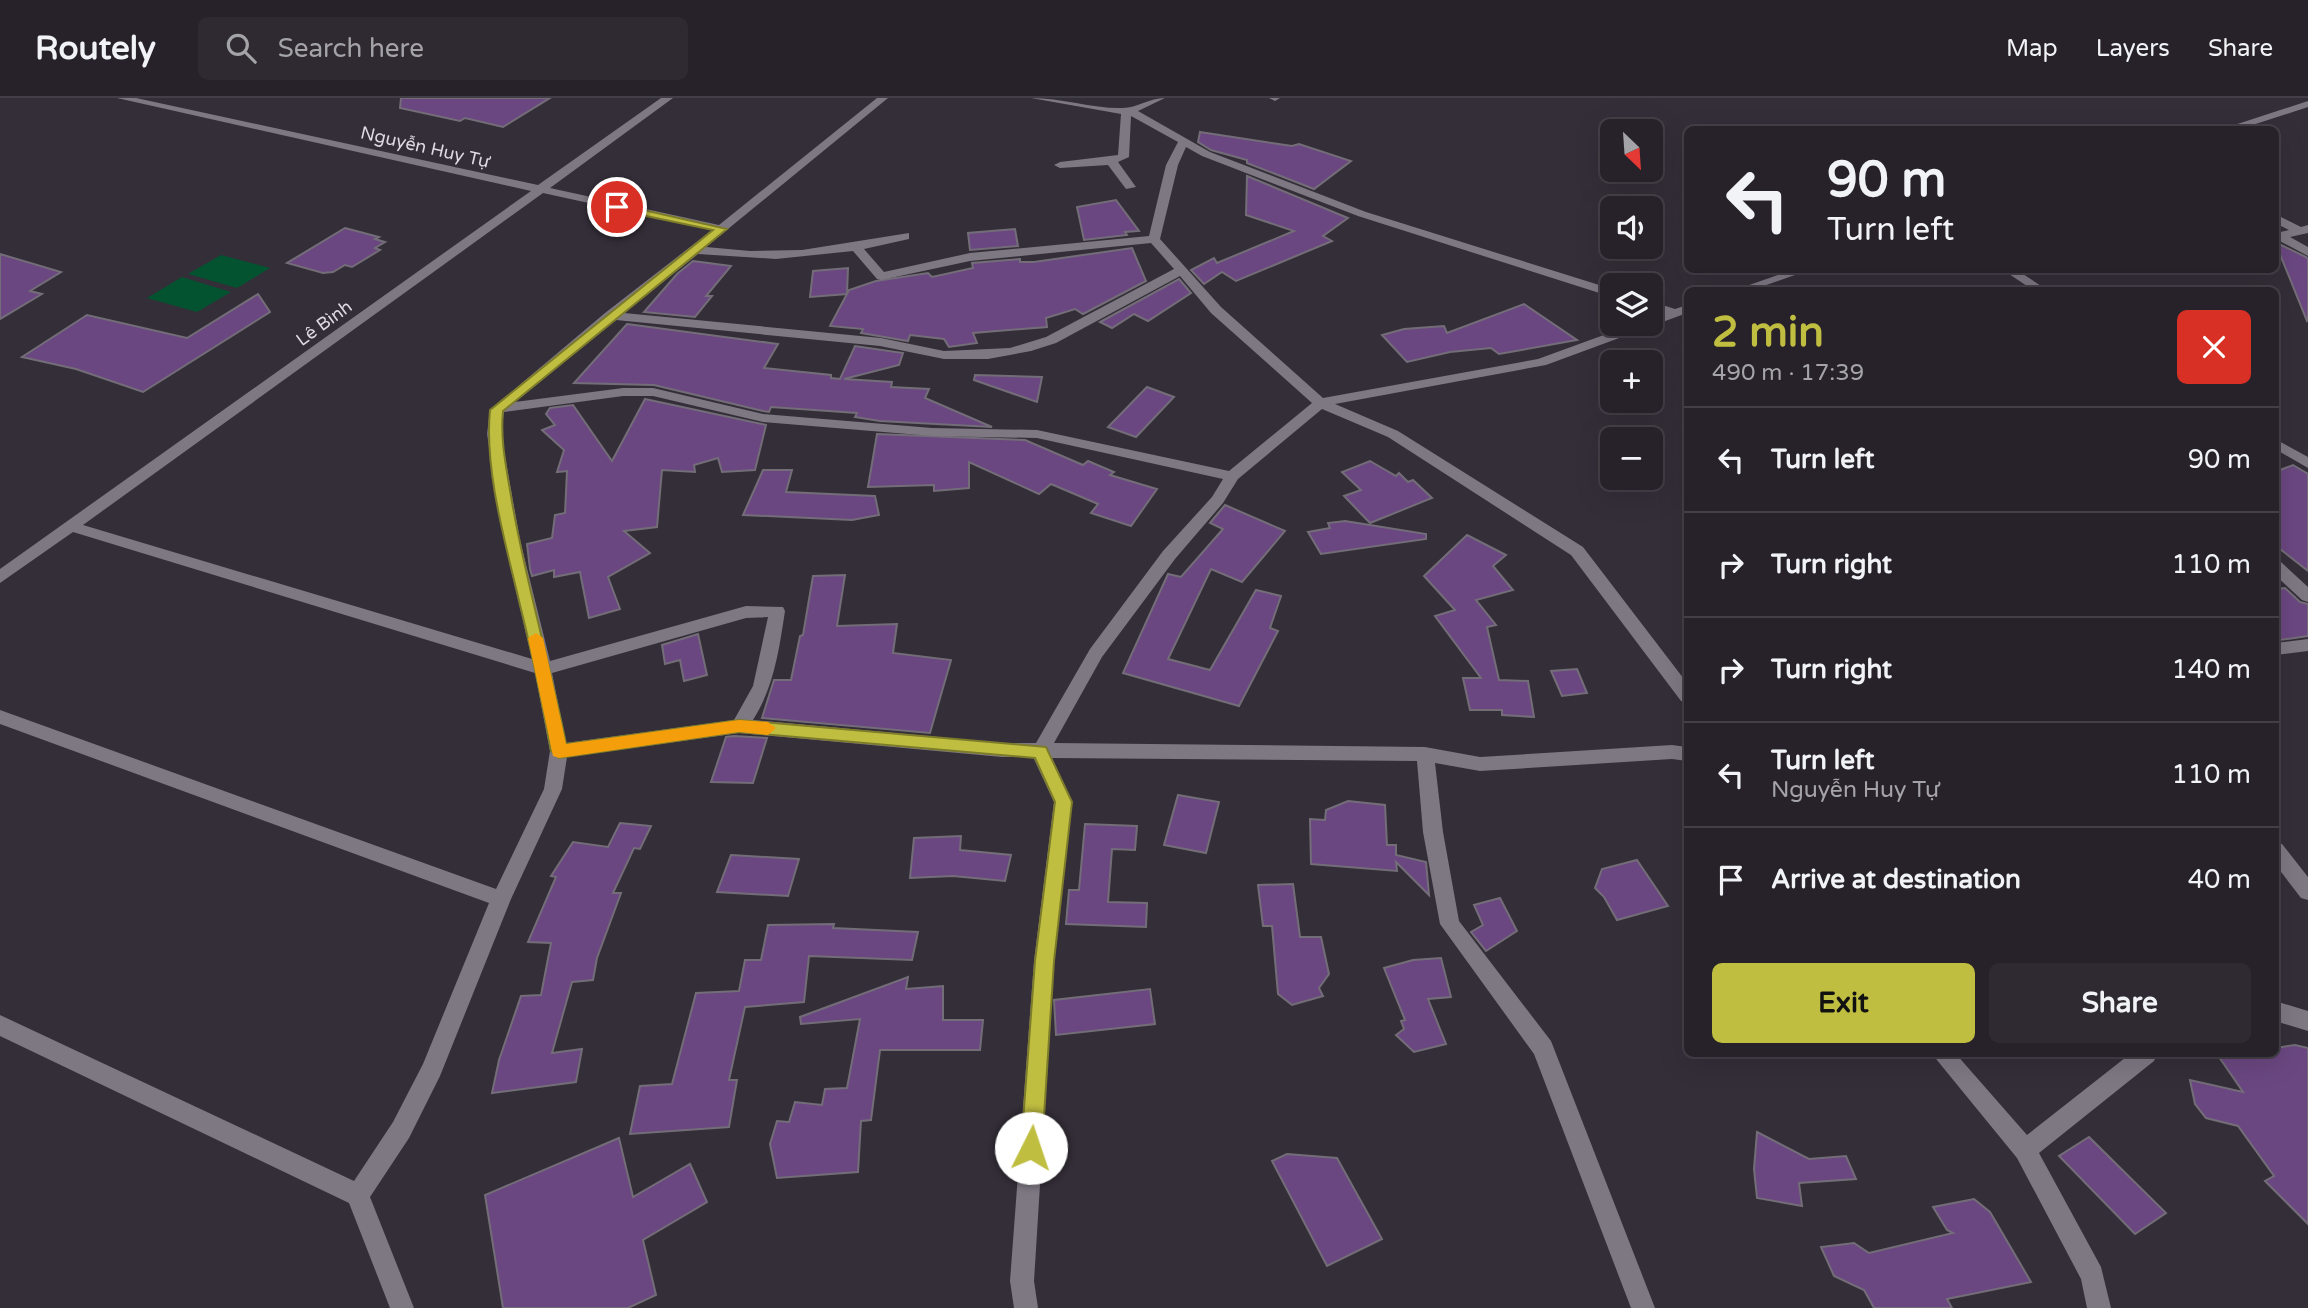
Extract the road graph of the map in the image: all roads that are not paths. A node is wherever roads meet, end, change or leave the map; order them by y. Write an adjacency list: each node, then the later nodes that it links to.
1 (122, 98): 13 (street, Nguyễn Huy Tự)
2 (668, 98): 13 (street, Lê Bình)
3 (883, 98): 15 (street)
4 (1036, 98): 7 (street)
5 (1160, 98): 7 (street)
6 (2308, 104): 8 (street)
7 (1126, 112): 9 (street); 10 (street)
8 (2237, 126)
9 (1184, 140): 18 (street); 27 (street)
10 (1111, 161): 11 (street); 12 (street)
11 (1060, 164)
12 (1130, 187)
13 (539, 191): 15 (street, Nguyễn Huy Tự); 38 (street, Lê Bình)
14 (2279, 220): 16 (street)
15 (722, 229): 20 (street)
16 (2304, 230): 21 (street)
17 (905, 236): 19 (street)
18 (1154, 239): 19 (street); 22 (street)
19 (857, 249): 20 (street)
20 (698, 250): 30 (street)
21 (2308, 252)
22 (1180, 271): 30 (street); 33 (street)
23 (1794, 273): 25 (street)
24 (2014, 273): 26 (street)
25 (1750, 287)
26 (2036, 287)
27 (1600, 289)
28 (1663, 308): 29 (street)
29 (1681, 311): 31 (street)
30 (610, 316): 34 (street)
31 (1663, 318)
32 (1612, 336): 33 (street)
33 (1320, 403): 37 (street); 45 (street)
34 (497, 410): 37 (street); 44 (street)
35 (2279, 445): 36 (street)
36 (2308, 463)
37 (1232, 476): 49 (street)
38 (70, 526): 40 (street, Lê Bình); 44 (street)
39 (2279, 570): 41 (street)
40 (0, 577)
41 (2308, 596)
42 (2308, 645): 43 (street)
43 (2279, 649)
44 (543, 669): 47 (street); 48 (street)
45 (1684, 692)
46 (0, 717): 54 (street)
47 (739, 726): 48 (street); 49 (street)
48 (559, 751): 54 (street)
49 (1040, 752): 50 (street); 63 (street)
50 (1425, 754): 51 (street); 64 (street)
51 (1684, 754)
52 (2279, 855): 53 (street)
53 (2308, 892)
54 (501, 899): 61 (street)
55 (2279, 1012): 56 (street)
56 (2308, 1021)
57 (0, 1025): 61 (street)
58 (1946, 1057): 60 (street)
59 (2142, 1057): 60 (street)
60 (2025, 1150): 65 (street)
61 (358, 1195): 62 (street)
62 (402, 1308)
63 (1026, 1308)
64 (1643, 1308)
65 (2099, 1308)

